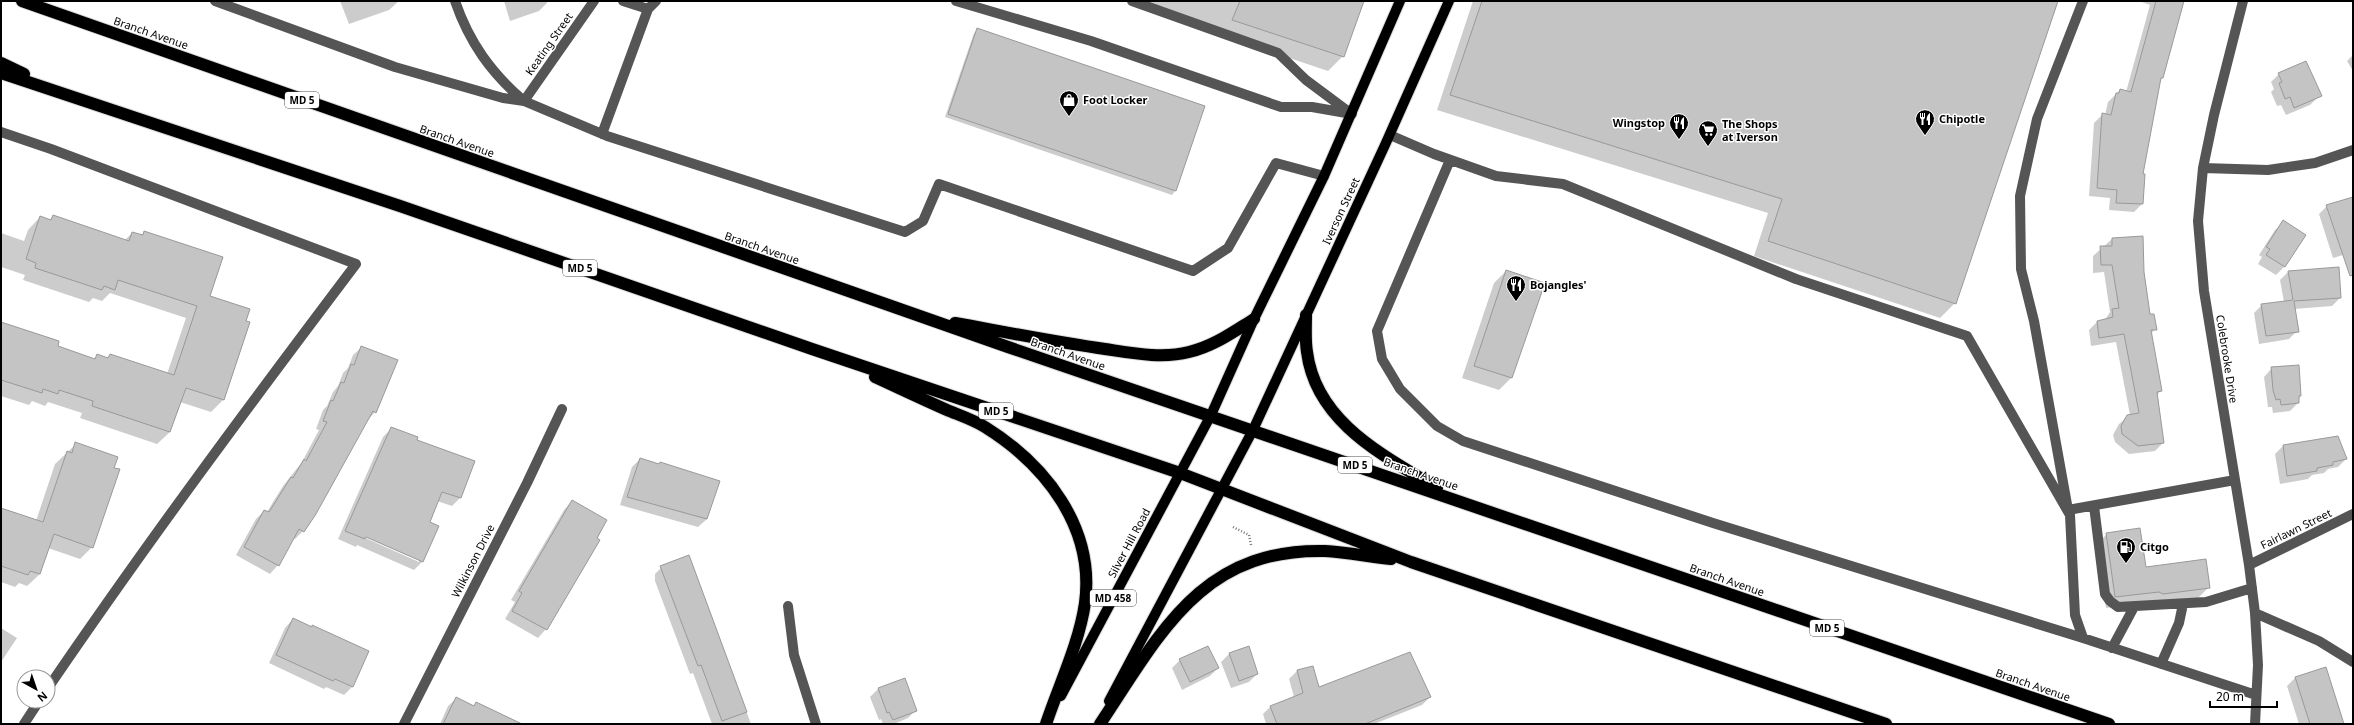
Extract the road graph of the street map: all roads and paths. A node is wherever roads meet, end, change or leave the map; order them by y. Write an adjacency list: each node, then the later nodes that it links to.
1 (22, 1): 27 (highway, Branch Avenue / MD 5)
2 (215, 1): 17 (street)
3 (454, 1): 17 (street)
4 (594, 1): 17 (street, Keating Street)
5 (623, 1): 13 (street)
6 (656, 1): 13 (street)
7 (956, 1): 18 (street)
8 (1132, 1): 18 (street)
9 (1400, 1): 18 (main road)
10 (1449, 1): 21 (main road, Iverson Street)
11 (2083, 1): 38 (street)
12 (2243, 1): 24 (street, Colebrooke Drive)
13 (648, 9): 20 (street)
14 (1, 63): 16 (highway)
15 (1, 73): 16 (highway, MD 5)
16 (74, 97): 29 (highway, MD 5)
17 (524, 101): 20 (street)
18 (1352, 114): 25 (main road)
19 (1, 132): 53 (street)
20 (602, 134): 25 (street)
21 (1390, 135): 23 (street); 26 (main road, Iverson Street)
22 (2353, 150): 24 (street)
23 (1450, 160): 38 (street); 49 (street)
24 (2203, 168): 34 (street, Colebrooke Drive)
25 (1324, 176): 28 (main road)
26 (1306, 315): 32 (main road, Iverson Street); 36 (highway)
27 (917, 316): 28 (highway); 31 (highway, Branch Avenue / MD 5)
28 (1254, 318): 31 (main road)
29 (812, 349): 33 (highway, MD 5); 59 (highway)
30 (562, 409): 57 (street, Wilkinson Drive)
31 (1211, 416): 32 (highway, Branch Avenue / MD 5); 33 (main road, Silver Hill Road / MD 458)
32 (1253, 430): 35 (main road); 36 (highway, Branch Avenue / MD 5)
33 (1180, 473): 35 (highway, MD 5); 59 (main road, Silver Hill Road / MD 458)
34 (2235, 480): 37 (street); 43 (street, Colebrooke Drive)
35 (1222, 490): 42 (highway, MD 5); 60 (main road)
36 (1457, 500): 62 (highway, Branch Avenue / MD 5)
37 (2094, 506): 38 (street); 47 (street)
38 (2068, 510): 49 (street)
39 (2353, 514): 43 (street, Fairlawn Street)
40 (1232, 527): 41 (path)
41 (1251, 545)
42 (1411, 562): 60 (highway); 61 (highway, MD 5)
43 (2249, 565): 44 (street, Colebrooke Drive)
44 (2252, 588): 45 (street); 48 (street, Colebrooke Drive)
45 (2184, 604): 47 (street); 52 (street)
46 (788, 606): 58 (street)
47 (2134, 607): 50 (street)
48 (2255, 613): 51 (street); 54 (street, Colebrooke Drive)
49 (2083, 638): 50 (street)
50 (2112, 648): 52 (street)
51 (2353, 662)
52 (2161, 664): 54 (street)
53 (56, 676)
54 (2256, 695): 63 (street, Colebrooke Drive)
55 (34, 709): 56 (street)
56 (24, 724)
57 (404, 724)
58 (816, 724)
59 (1046, 724)
60 (1099, 724)
61 (1886, 724)
62 (2109, 724)
63 (2255, 724)

